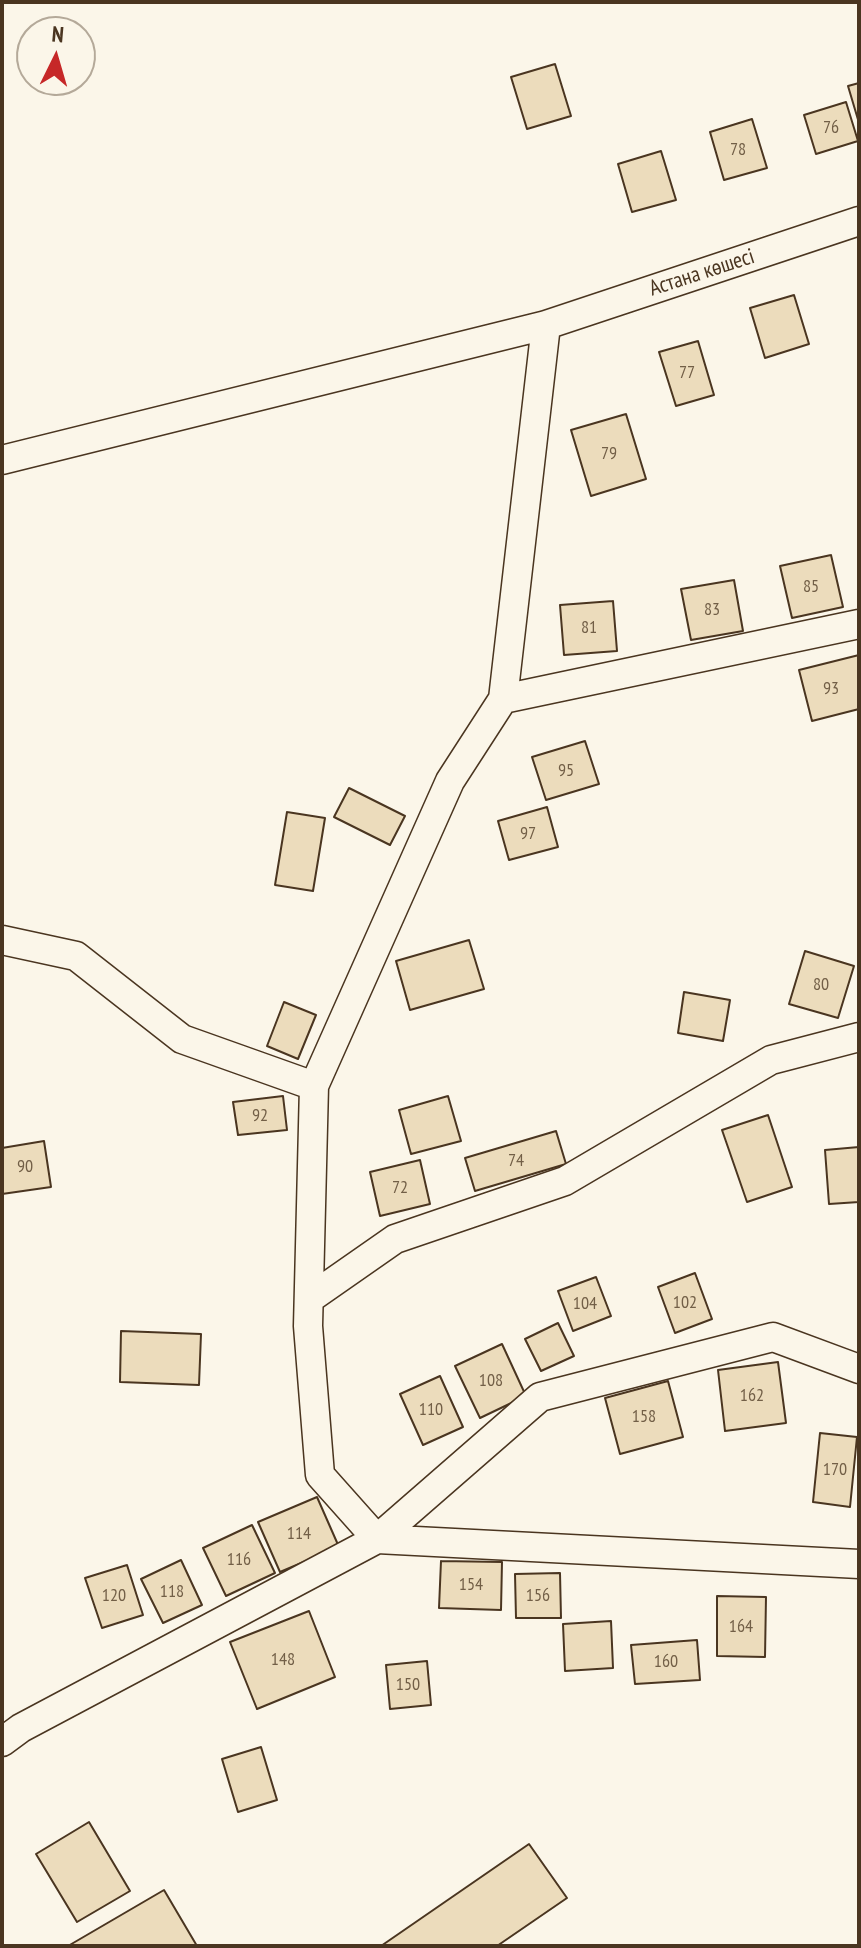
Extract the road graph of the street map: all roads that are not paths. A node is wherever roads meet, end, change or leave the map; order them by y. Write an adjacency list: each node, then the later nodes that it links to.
1 (859, 221): 2 (street, Астана көшесі)
2 (546, 325): 3 (street, Астана көшесі); 5 (street)
3 (2, 460)
4 (859, 624): 5 (street)
5 (503, 699): 8 (street)
6 (2, 940): 8 (street)
7 (859, 1037): 9 (street)
8 (314, 1086): 9 (street)
9 (309, 1299): 11 (street)
10 (859, 1369): 11 (street)
11 (377, 1539): 12 (street); 13 (street)
12 (859, 1564)
13 (2, 1742)

